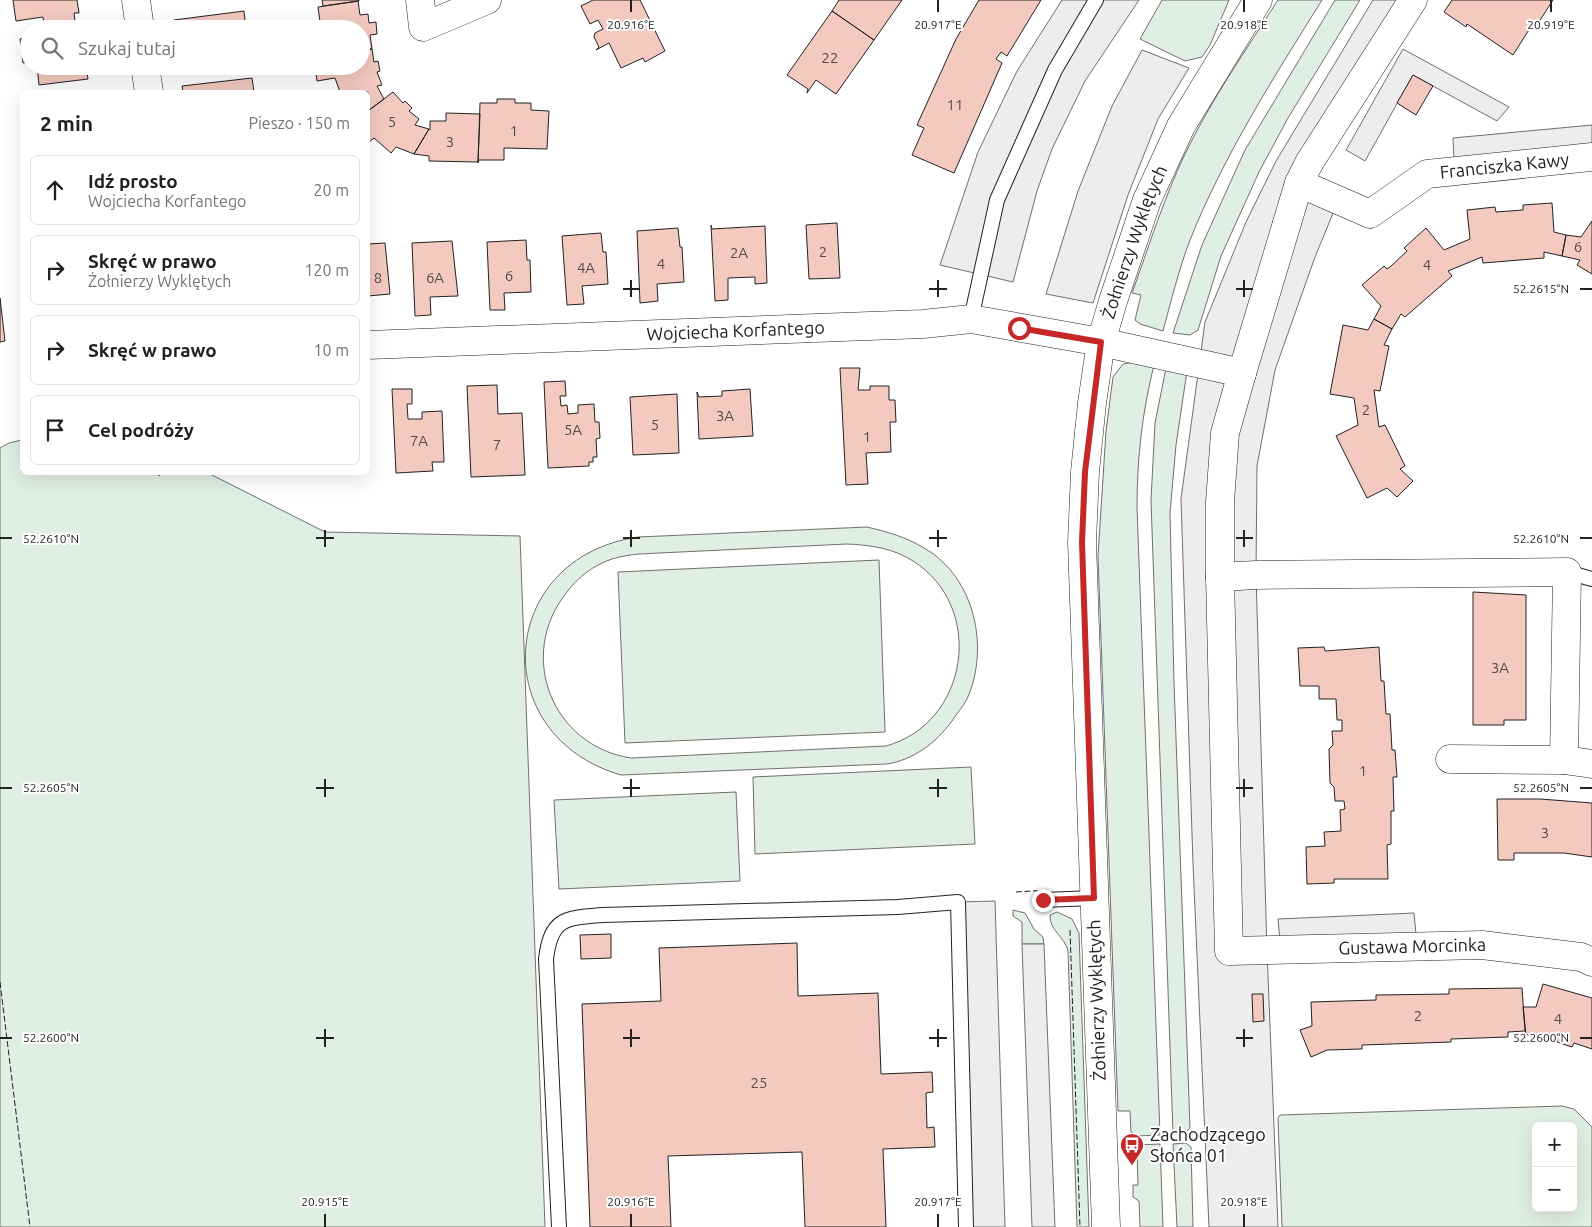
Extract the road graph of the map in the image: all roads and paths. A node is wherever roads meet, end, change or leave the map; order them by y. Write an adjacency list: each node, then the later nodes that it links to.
1 (136, 0): 7 (street)
2 (420, 0): 3 (street)
3 (487, 0)
4 (1096, 0): 12 (lane)
5 (1258, 0): 13 (street, Żołnierzy Wyklętych)
6 (1414, 0): 11 (street)
7 (139, 20)
8 (147, 75): 9 (street)
9 (149, 90)
10 (1592, 157): 11 (street, Franciszka Kawy)
11 (1298, 183): 15 (street)
12 (971, 319): 13 (street, Wojciecha Korfantego); 14 (street, Wojciecha Korfantego)
13 (1101, 342): 15 (street, Wojciecha Korfantego); 21 (street, Żołnierzy Wyklętych)
14 (370, 345)
15 (1242, 373): 17 (street)
16 (1579, 576): 17 (street); 19 (street)
17 (1220, 577): 23 (street, Gustawa Morcinka)
18 (1450, 759): 19 (street)
19 (1564, 760): 20 (street)
20 (1592, 764)
21 (1094, 898): 22 (lane); 26 (street, Żołnierzy Wyklętych)
22 (1043, 900)
23 (1592, 962)
24 (559, 1227): 25 (lane)
25 (966, 1227)
26 (1106, 1227)

